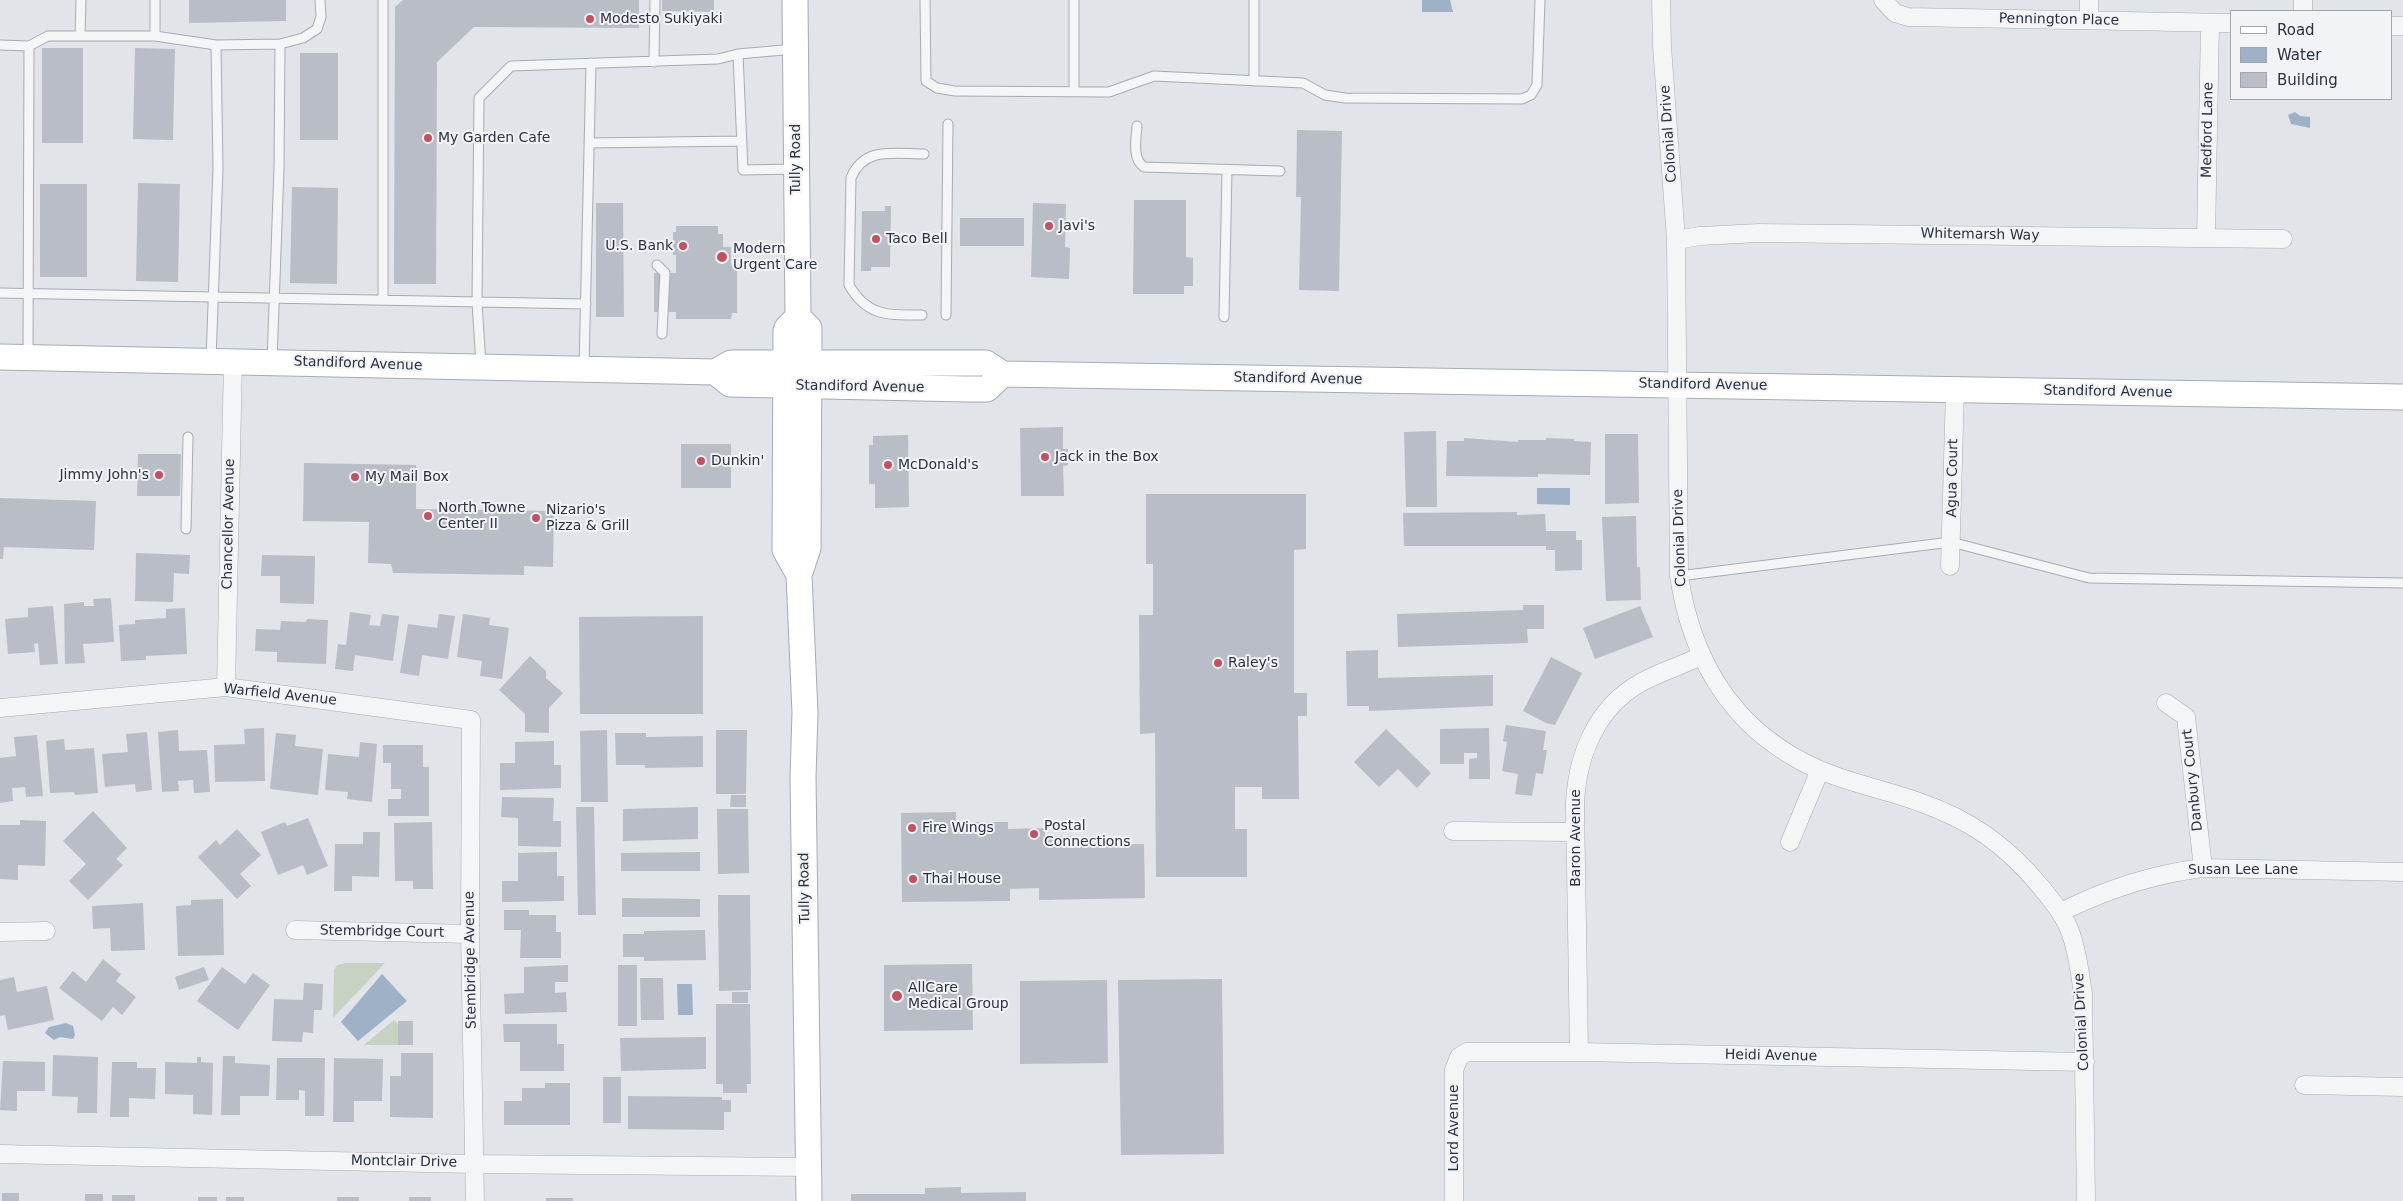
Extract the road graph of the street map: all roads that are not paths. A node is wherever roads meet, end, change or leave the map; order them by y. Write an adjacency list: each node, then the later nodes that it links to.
1 (81, 0): 17 (lane)
2 (155, 0): 18 (lane)
3 (320, 0): 19 (lane)
4 (383, 0): 45 (lane)
5 (655, 0): 25 (lane)
6 (795, 0): 23 (main road, Tully Road)
7 (924, 0): 28 (lane)
8 (1074, 0): 28 (lane)
9 (1254, 0): 27 (lane)
10 (1540, 0): 27 (lane)
11 (1661, 0): 39 (street, Colonial Drive)
12 (2089, 0): 14 (street)
13 (1886, 4): 14 (street, Pennington Place)
14 (2089, 20): 15 (street, Pennington Place)
15 (2210, 23): 16 (street, Pennington Place); 37 (street, Medford Lane)
16 (2230, 23)
17 (80, 36): 18 (lane); 21 (lane)
18 (155, 36): 22 (lane)
19 (280, 44): 22 (lane); 44 (lane)
20 (0, 45): 21 (lane)
21 (29, 46): 42 (lane)
22 (216, 46): 43 (lane)
23 (795, 50): 24 (lane); 34 (main road, Tully Road)
24 (738, 54): 25 (lane); 31 (lane)
25 (654, 62): 26 (lane)
26 (591, 63): 32 (lane); 46 (lane)
27 (1254, 81): 28 (lane)
28 (1074, 92)
29 (948, 124): 49 (lane)
30 (1137, 126): 35 (lane)
31 (742, 141): 32 (lane); 34 (lane)
32 (589, 143): 47 (lane)
33 (924, 154): 48 (lane)
34 (797, 169): 58 (main road, Tully Road)
35 (1227, 170): 36 (lane); 50 (lane)
36 (1280, 171)
37 (2206, 237): 38 (street, Whitemarsh Way); 39 (street, Whitemarsh Way)
38 (2283, 238)
39 (1676, 240): 59 (street, Colonial Drive)
40 (657, 265): 51 (lane)
41 (0, 293): 42 (lane)
42 (28, 293): 43 (lane); 53 (lane)
43 (214, 298): 44 (lane); 54 (lane)
44 (275, 298): 45 (lane); 55 (lane)
45 (383, 300): 46 (lane)
46 (477, 302): 47 (lane); 56 (lane)
47 (586, 304): 57 (lane)
48 (922, 315)
49 (946, 315)
50 (1224, 317)
51 (662, 334)
52 (0, 357): 53 (main road, Standiford Avenue)
53 (28, 357): 54 (main road, Standiford Avenue)
54 (222, 360): 55 (main road, Standiford Avenue); 69 (street, Chancellor Avenue)
55 (272, 362): 56 (main road, Standiford Avenue)
56 (481, 367): 57 (main road, Standiford Avenue)
57 (584, 370): 58 (main road, Standiford Avenue)
58 (796, 374): 59 (main road, Standiford Avenue); 91 (main road, Tully Road)
59 (1678, 385): 60 (main road, Standiford Avenue); 66 (street, Colonial Drive)
60 (1955, 390): 61 (main road, Standiford Avenue); 64 (street, Agua Court)
61 (2403, 397)
62 (188, 437): 63 (lane)
63 (186, 529)
64 (1952, 542): 65 (street, Agua Court); 66 (lane); 67 (lane)
65 (1950, 566)
66 (1680, 576): 68 (street, Colonial Drive)
67 (2403, 583)
68 (1701, 656): 73 (street, Colonial Drive); 75 (street, Baron Avenue)
69 (226, 687): 71 (street, Warfield Avenue); 72 (street, Warfield Avenue)
70 (2166, 703): 77 (street, Danbury Court)
71 (0, 708)
72 (470, 720): 83 (street, Stembridge Avenue)
73 (1820, 770): 76 (street); 79 (street, Colonial Drive)
74 (1453, 831): 75 (street)
75 (1575, 832): 84 (street, Baron Avenue)
76 (1790, 842)
77 (2203, 868): 78 (street, Susan Lee Lane); 79 (street, Susan Lee Lane)
78 (2403, 872)
79 (2061, 912): 86 (street, Colonial Drive)
80 (294, 930): 83 (street, Stembridge Court)
81 (46, 931): 82 (street)
82 (0, 932)
83 (470, 934): 90 (street, Stembridge Avenue)
84 (1578, 1052): 85 (street, Heidi Avenue); 86 (street, Heidi Avenue)
85 (1459, 1057): 94 (street, Lord Avenue)
86 (2085, 1062): 95 (street, Colonial Drive)
87 (2304, 1085): 88 (street)
88 (2403, 1087)
89 (0, 1154): 90 (street, Montclair Drive)
90 (474, 1164): 91 (street, Montclair Drive); 92 (street, Stembridge Avenue)
91 (809, 1167): 93 (main road, Tully Road)
92 (475, 1201)
93 (809, 1201)
94 (1454, 1201)
95 (2086, 1201)

